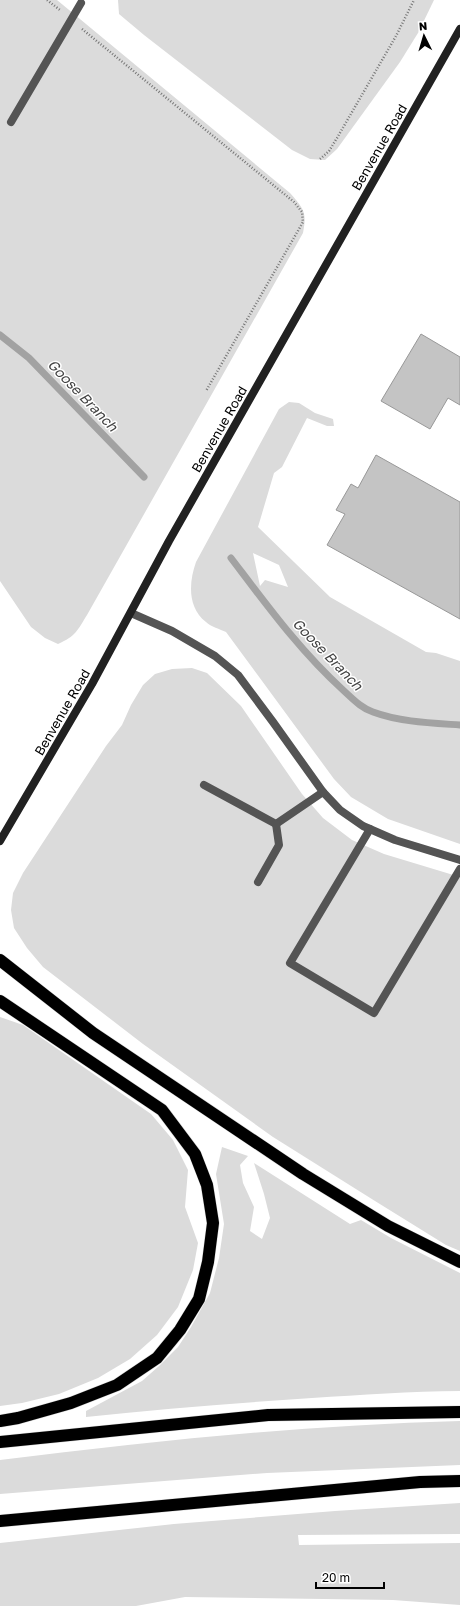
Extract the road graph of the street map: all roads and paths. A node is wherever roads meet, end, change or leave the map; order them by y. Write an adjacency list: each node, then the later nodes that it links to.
1 (47, 0): 4 (path)
2 (414, 0): 7 (path)
3 (81, 3): 4 (street)
4 (71, 20): 6 (street); 8 (path)
5 (460, 29): 9 (main road, Benvenue Road)
6 (11, 122)
7 (320, 158)
8 (206, 391)
9 (131, 613): 11 (street); 14 (main road, Benvenue Road)
10 (204, 785): 12 (street)
11 (323, 792): 12 (street); 13 (street)
12 (276, 824): 17 (street)
13 (370, 829): 15 (street); 16 (street)
14 (0, 841)
15 (460, 860)
16 (460, 869)
17 (258, 882)
18 (0, 960): 20 (highway)
19 (0, 1001): 22 (highway)
20 (460, 1262)
21 (460, 1412): 23 (highway)
22 (0, 1421)
23 (0, 1442)
24 (460, 1482): 25 (highway)
25 (0, 1521)

